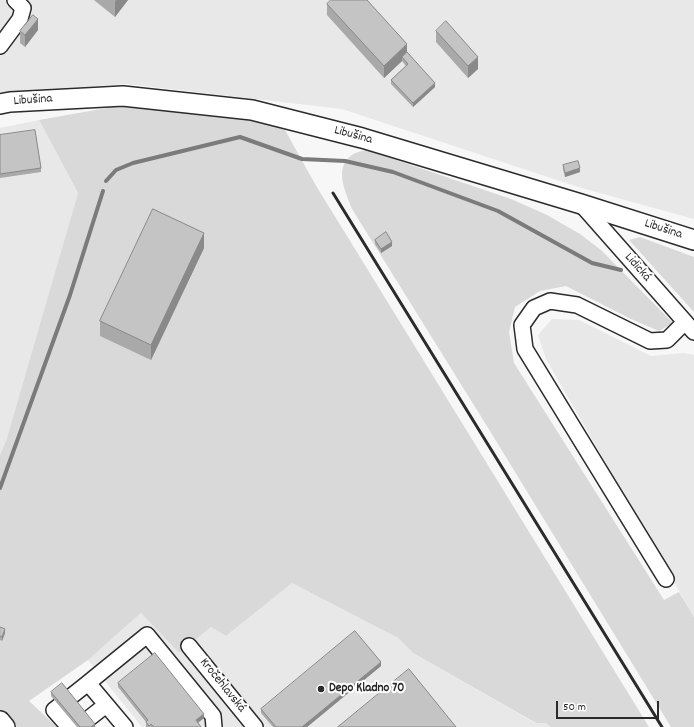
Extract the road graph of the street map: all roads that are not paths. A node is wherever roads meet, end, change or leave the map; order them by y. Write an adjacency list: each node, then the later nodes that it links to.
1 (15, 0): 2 (street)
2 (0, 46)
3 (0, 104): 4 (main road, Libušina)
4 (581, 204): 5 (main road, Libušina); 6 (street, Lidická)
5 (694, 240)
6 (690, 327): 7 (street)
7 (666, 579)
8 (189, 646): 17 (street, Kročehlavská)
9 (88, 683): 10 (street); 13 (street); 16 (street)
10 (106, 705): 14 (street); 15 (street)
11 (0, 721): 12 (main road)
12 (6, 727)
13 (69, 727)
14 (78, 727)
15 (125, 727)
16 (214, 727)
17 (255, 727)

